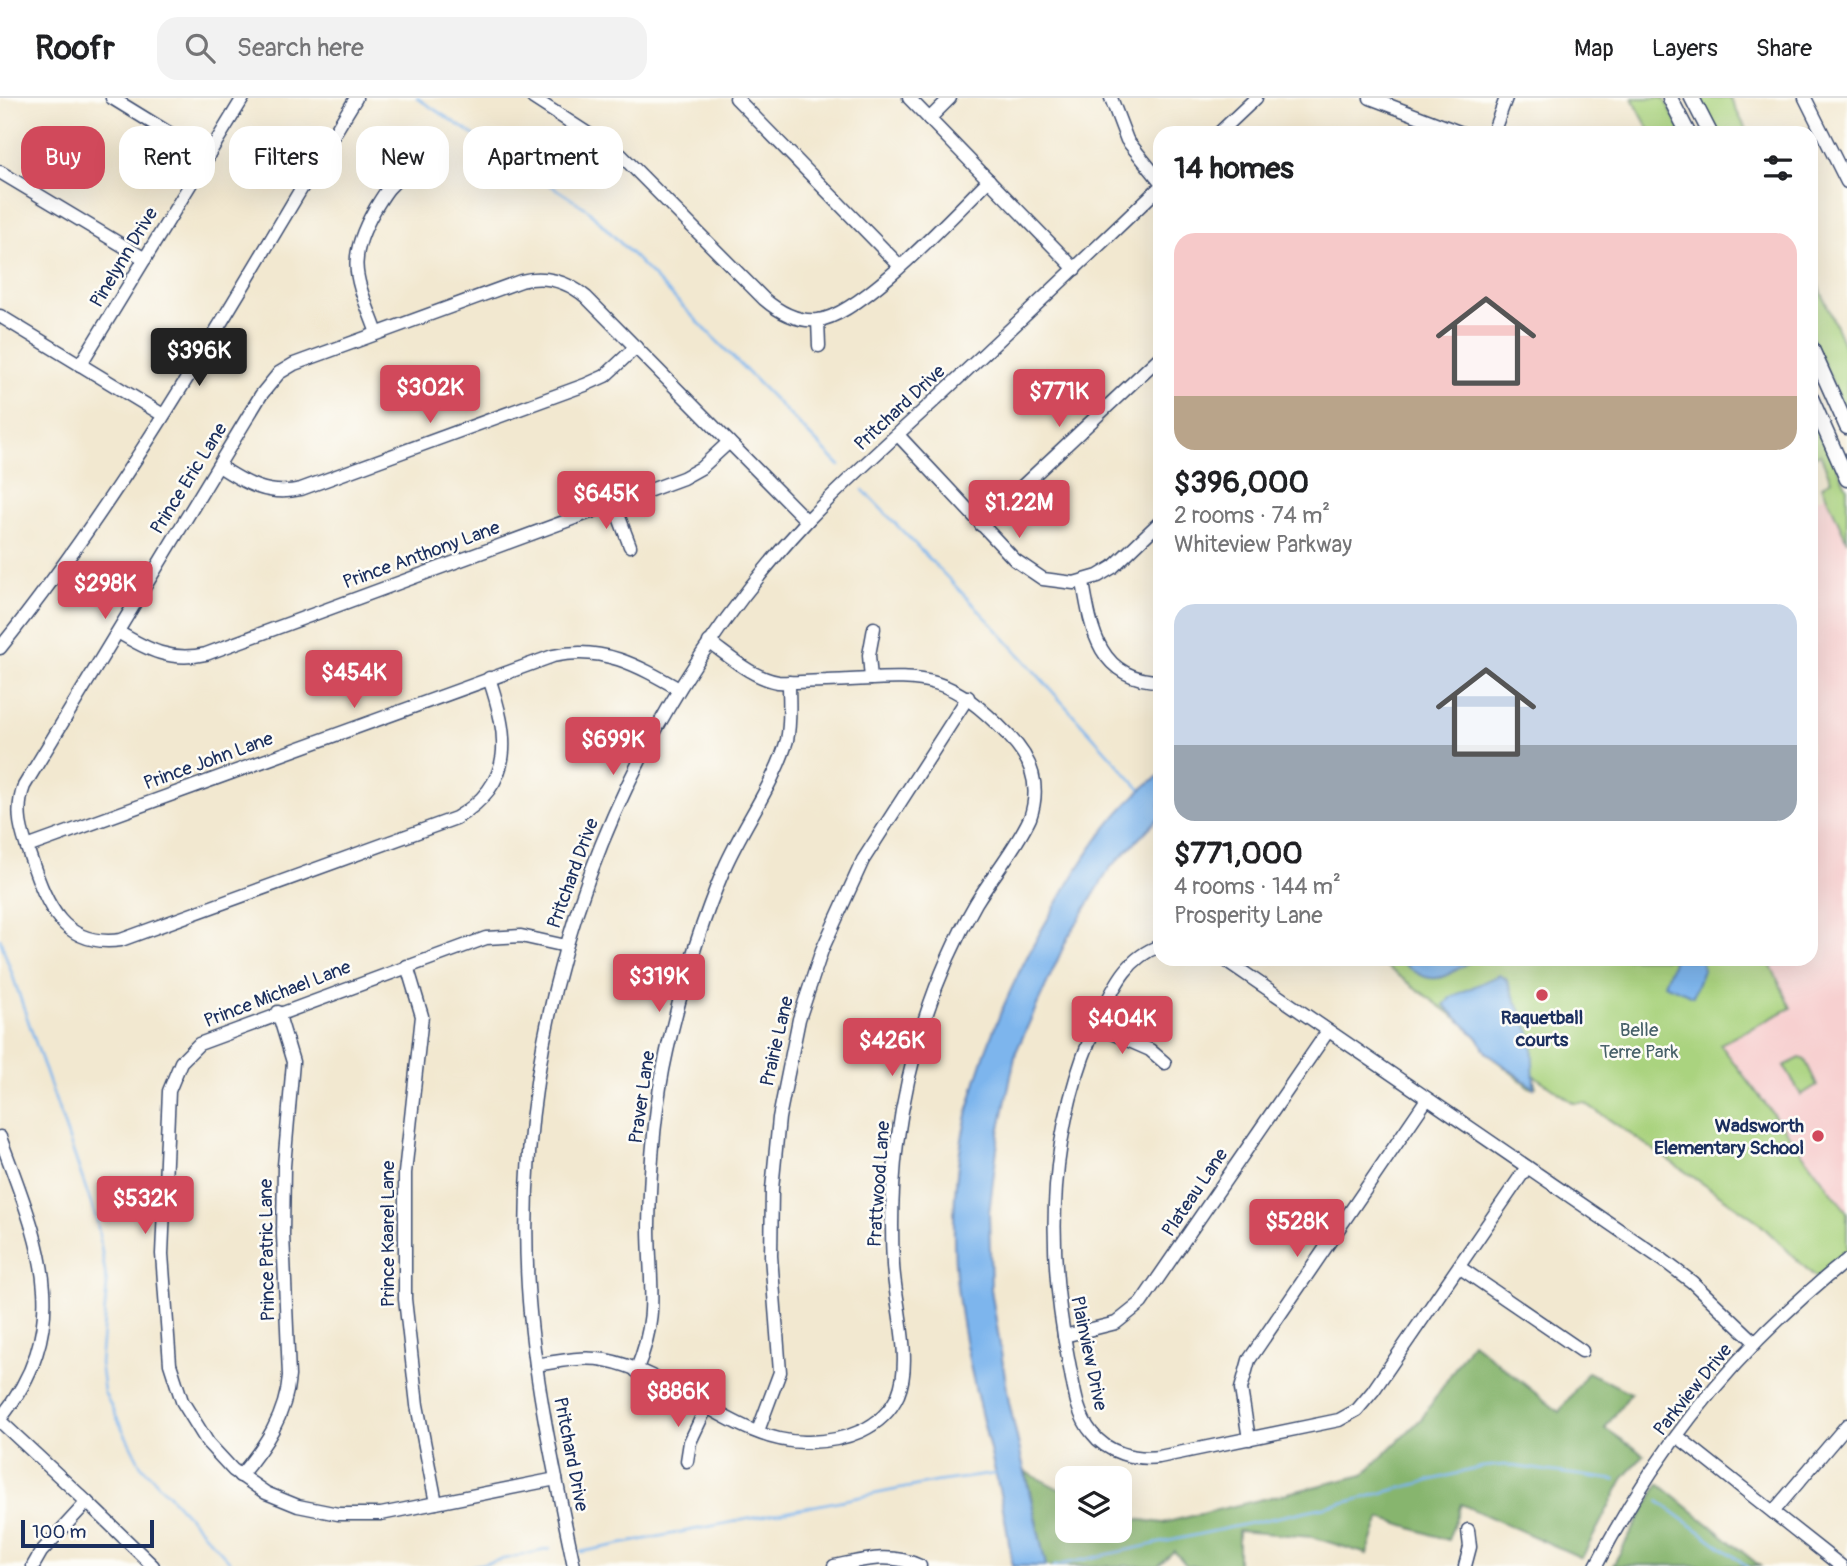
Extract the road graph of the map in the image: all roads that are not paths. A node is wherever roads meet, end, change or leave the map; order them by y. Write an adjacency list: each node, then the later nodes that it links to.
1 (112, 98): 16 (street)
2 (243, 98): 22 (street, Pinelynn Drive)
3 (356, 98): 42 (street)
4 (533, 98): 34 (street)
5 (736, 98): 31 (street)
6 (909, 98): 15 (street)
7 (950, 98): 15 (street)
8 (1111, 98): 24 (street)
9 (1256, 98): 17 (street)
10 (1370, 98): 18 (street)
11 (1506, 98): 19 (street)
12 (1670, 98): 20 (main road)
13 (1692, 98): 21 (main road)
14 (1805, 98): 25 (street)
15 (929, 119): 26 (street)
16 (158, 126)
17 (1226, 126)
18 (1444, 126)
19 (1496, 126)
20 (1684, 126)
21 (1706, 126)
22 (215, 145)
23 (0, 172): 30 (street)
24 (1153, 173)
25 (1846, 177)
26 (989, 180): 31 (street); 32 (street)
27 (188, 189): 30 (street, Pinelynn Drive)
28 (389, 189): 35 (street)
29 (1153, 194): 32 (street, Pritchard Drive)
30 (145, 259): 40 (street, Pinelynn Drive)
31 (899, 265): 34 (street)
32 (1075, 268): 44 (street, Pritchard Drive)
33 (0, 316): 40 (street)
34 (818, 320): 36 (street)
35 (377, 333): 37 (street, Prince Eric Lane); 46 (street, Prince Eric Lane)
36 (819, 346)
37 (636, 347): 45 (street, Prince Eric Lane); 46 (street)
38 (1818, 363): 43 (main road)
39 (1153, 364): 50 (street)
40 (80, 365): 42 (street)
41 (1818, 414): 47 (main road)
42 (163, 415): 57 (street)
43 (1847, 427)
44 (898, 435): 49 (street, Pritchard Drive); 50 (street)
45 (729, 442): 48 (street, Prince Anthony Lane); 49 (street, Prince Eric Lane)
46 (219, 466): 55 (street, Prince Eric Lane)
47 (1847, 479)
48 (614, 504): 52 (street); 55 (street, Prince Anthony Lane)
49 (807, 521): 56 (street, Pritchard Drive)
50 (981, 525): 53 (street)
51 (1153, 529): 53 (street)
52 (629, 546)
53 (1083, 582): 60 (street)
54 (874, 628): 59 (street)
55 (118, 632): 64 (street, Prince Eric Lane)
56 (709, 642): 61 (street, Prattwood Lane); 62 (street, Pritchard Drive)
57 (0, 648)
58 (489, 678): 62 (street, Prince John Lane); 64 (street, Prince John Lane); 64 (street, Prince Eric Lane)
59 (871, 679): 61 (street, Prattwood Lane); 63 (street, Prattwood Lane)
60 (1153, 679)
61 (789, 682): 82 (street, Praver Lane)
62 (679, 689): 65 (street, Pritchard Drive)
63 (968, 697): 86 (street, Prairie Lane); 86 (street, Prattwood Lane)
64 (27, 847)
65 (566, 946): 67 (street, Prince Michael Lane); 81 (street, Pritchard Drive)
66 (1153, 949): 70 (street, Plainview Drive)
67 (407, 966): 69 (street, Prince Michael Lane); 93 (street, Prince Kaarel Lane)
68 (1234, 966): 71 (street)
69 (278, 1013): 90 (street, Prince Patric Lane); 90 (street, Prince Michael Lane)
70 (1096, 1026): 72 (street); 78 (street, Plainview Drive)
71 (1328, 1031): 73 (street); 78 (street, Plateau Lane)
72 (1165, 1063)
73 (1427, 1099): 75 (street); 88 (street)
74 (0, 1137): 84 (street)
75 (1527, 1167): 77 (street, Plainview Drive); 79 (street)
76 (1847, 1260): 79 (street, Parkview Drive)
77 (1459, 1267): 80 (street); 88 (street, Plainview Drive)
78 (1064, 1336): 88 (street, Plainview Drive)
79 (1755, 1342): 87 (street, Parkview Drive)
80 (1581, 1351)
81 (536, 1364): 82 (street, Prattwood Lane); 91 (street, Pritchard Drive)
82 (636, 1371): 83 (street, Prattwood Lane)
83 (707, 1406): 86 (street, Prattwood Lane); 89 (street)
84 (0, 1420): 92 (street)
85 (1847, 1425): 94 (street)
86 (758, 1431)
87 (1676, 1436): 94 (street); 102 (street, Parkview Drive)
88 (1249, 1439)
89 (687, 1461)
90 (240, 1476): 93 (street, Prince Michael Lane)
91 (556, 1479): 93 (street, Prince Michael Lane); 98 (street, Pritchard Drive)
92 (86, 1502): 96 (street); 97 (street)
93 (436, 1503)
94 (1773, 1512): 103 (street)
95 (1468, 1530): 101 (street)
96 (33, 1566)
97 (153, 1566)
98 (574, 1566)
99 (834, 1566): 100 (street)
100 (919, 1566)
101 (1465, 1566)
102 (1596, 1566)
103 (1841, 1566)

